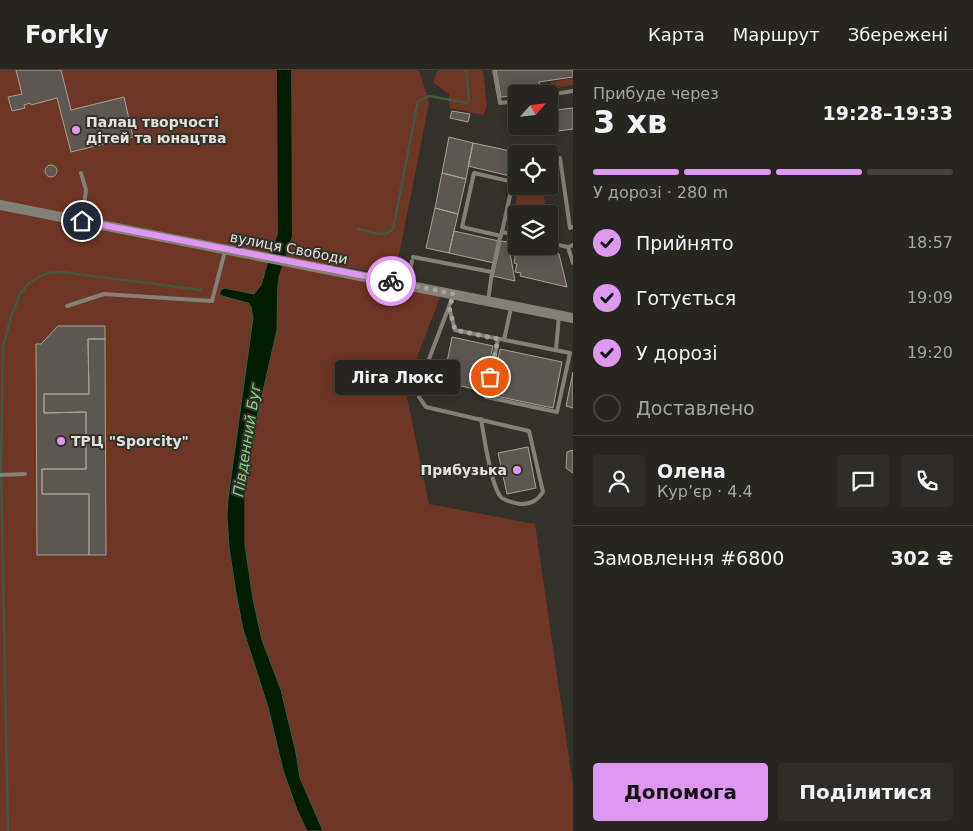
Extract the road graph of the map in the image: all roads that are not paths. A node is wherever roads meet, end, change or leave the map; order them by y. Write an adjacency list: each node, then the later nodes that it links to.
1 (494, 70): 4 (lane)
2 (573, 91): 3 (lane)
3 (558, 94)
4 (508, 102)
5 (560, 158): 9 (lane)
6 (81, 173): 8 (lane)
7 (0, 205): 8 (main road, вулиця Свободи)
8 (82, 221): 15 (main road, вулиця Свободи)
9 (573, 227)
10 (501, 234): 10 (lane); 11 (lane); 17 (lane)
11 (508, 234)
12 (558, 245): 14 (lane)
13 (573, 245): 14 (lane)
14 (568, 248): 16 (lane)
15 (225, 249): 18 (main road, вулиця Свободи); 22 (lane)
16 (573, 263)
17 (492, 272): 18 (lane); 20 (lane)
18 (407, 284): 19 (main road, вулиця Свободи)
19 (454, 294): 20 (main road, вулиця Свободи); 23 (lane)
20 (488, 300): 21 (main road, вулиця Свободи)
21 (511, 305): 24 (main road, вулиця Свободи); 27 (lane)
22 (67, 306)
23 (449, 307): 26 (lane); 29 (lane)
24 (558, 315): 25 (main road, вулиця Свободи); 28 (lane)
25 (573, 318)
26 (498, 339): 27 (lane); 28 (lane)
27 (504, 340): 28 (lane)
28 (556, 350)
29 (481, 419): 29 (lane)
30 (25, 474): 31 (lane)
31 (0, 475)

